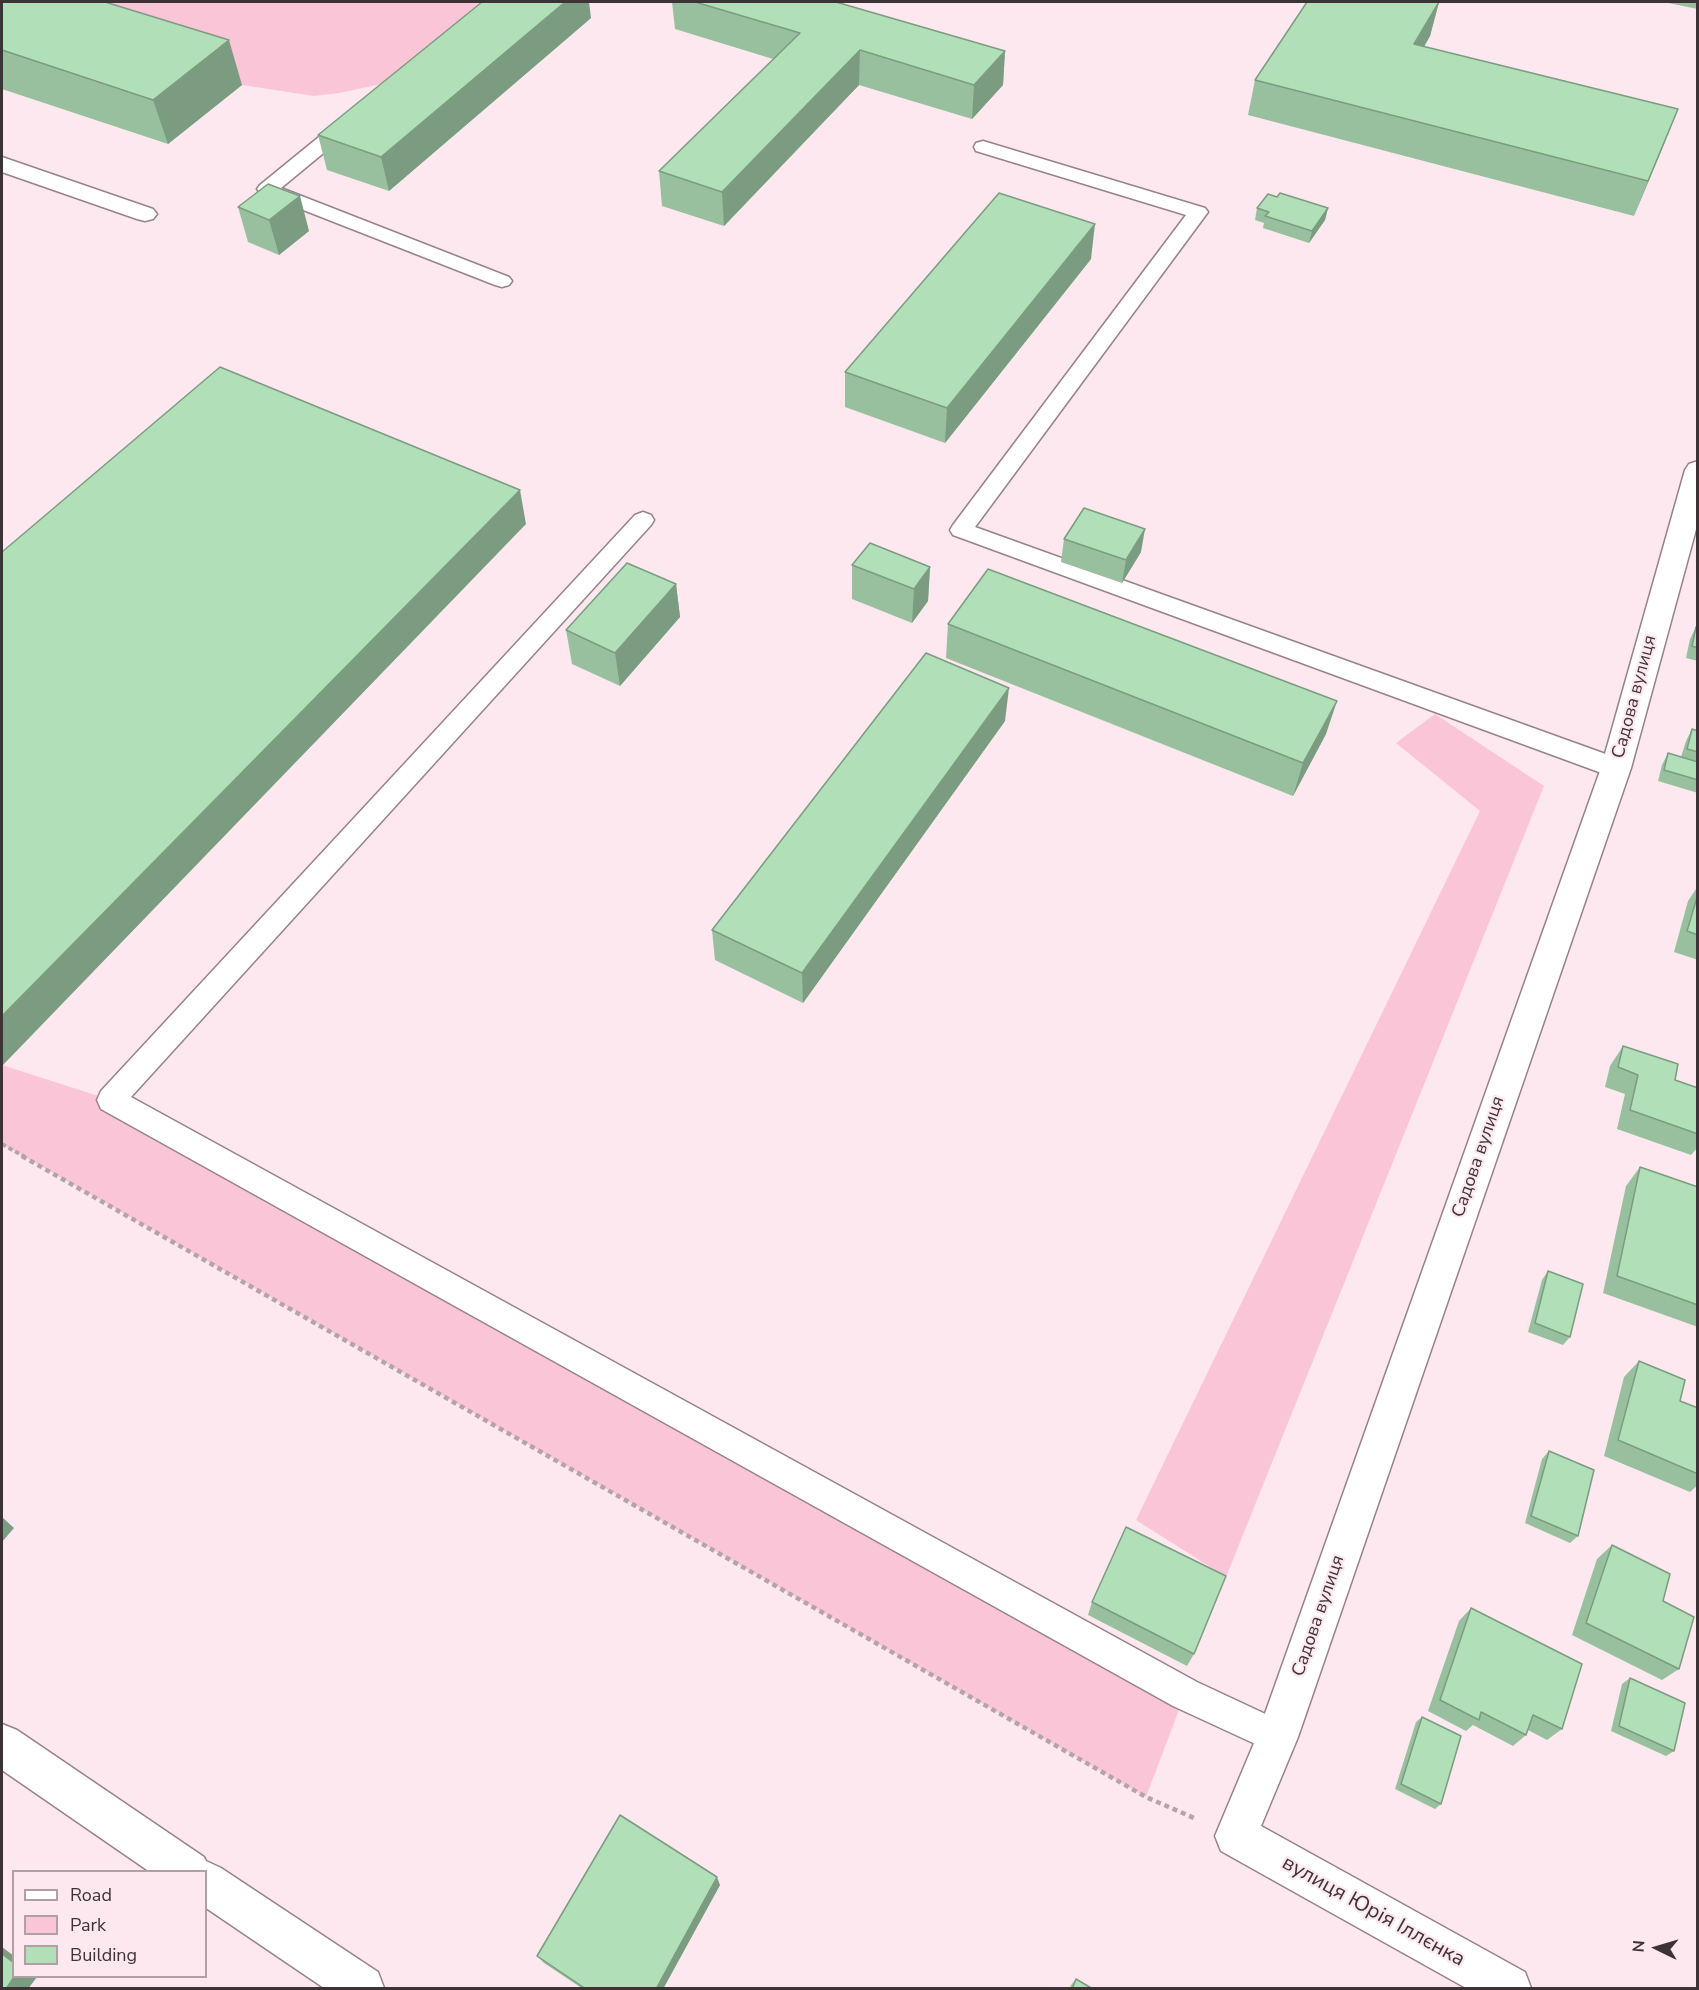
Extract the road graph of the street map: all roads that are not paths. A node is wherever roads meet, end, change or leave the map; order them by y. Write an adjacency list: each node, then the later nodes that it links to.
1 (364, 109): 5 (lane)
2 (983, 147): 8 (lane)
3 (2, 164): 4 (street)
4 (145, 214)
5 (502, 281)
6 (1698, 471): 8 (street, Садова вулиця)
7 (643, 520): 9 (lane)
8 (1616, 768): 9 (street, Садова вулиця)
9 (1277, 1737): 11 (street, Садова вулиця)
10 (2, 1745): 12 (street)
11 (1236, 1836): 15 (street, вулиця Юрія Іллєнка)
12 (186, 1870)
13 (207, 1884): 14 (street)
14 (362, 1989)
15 (1509, 1989)

